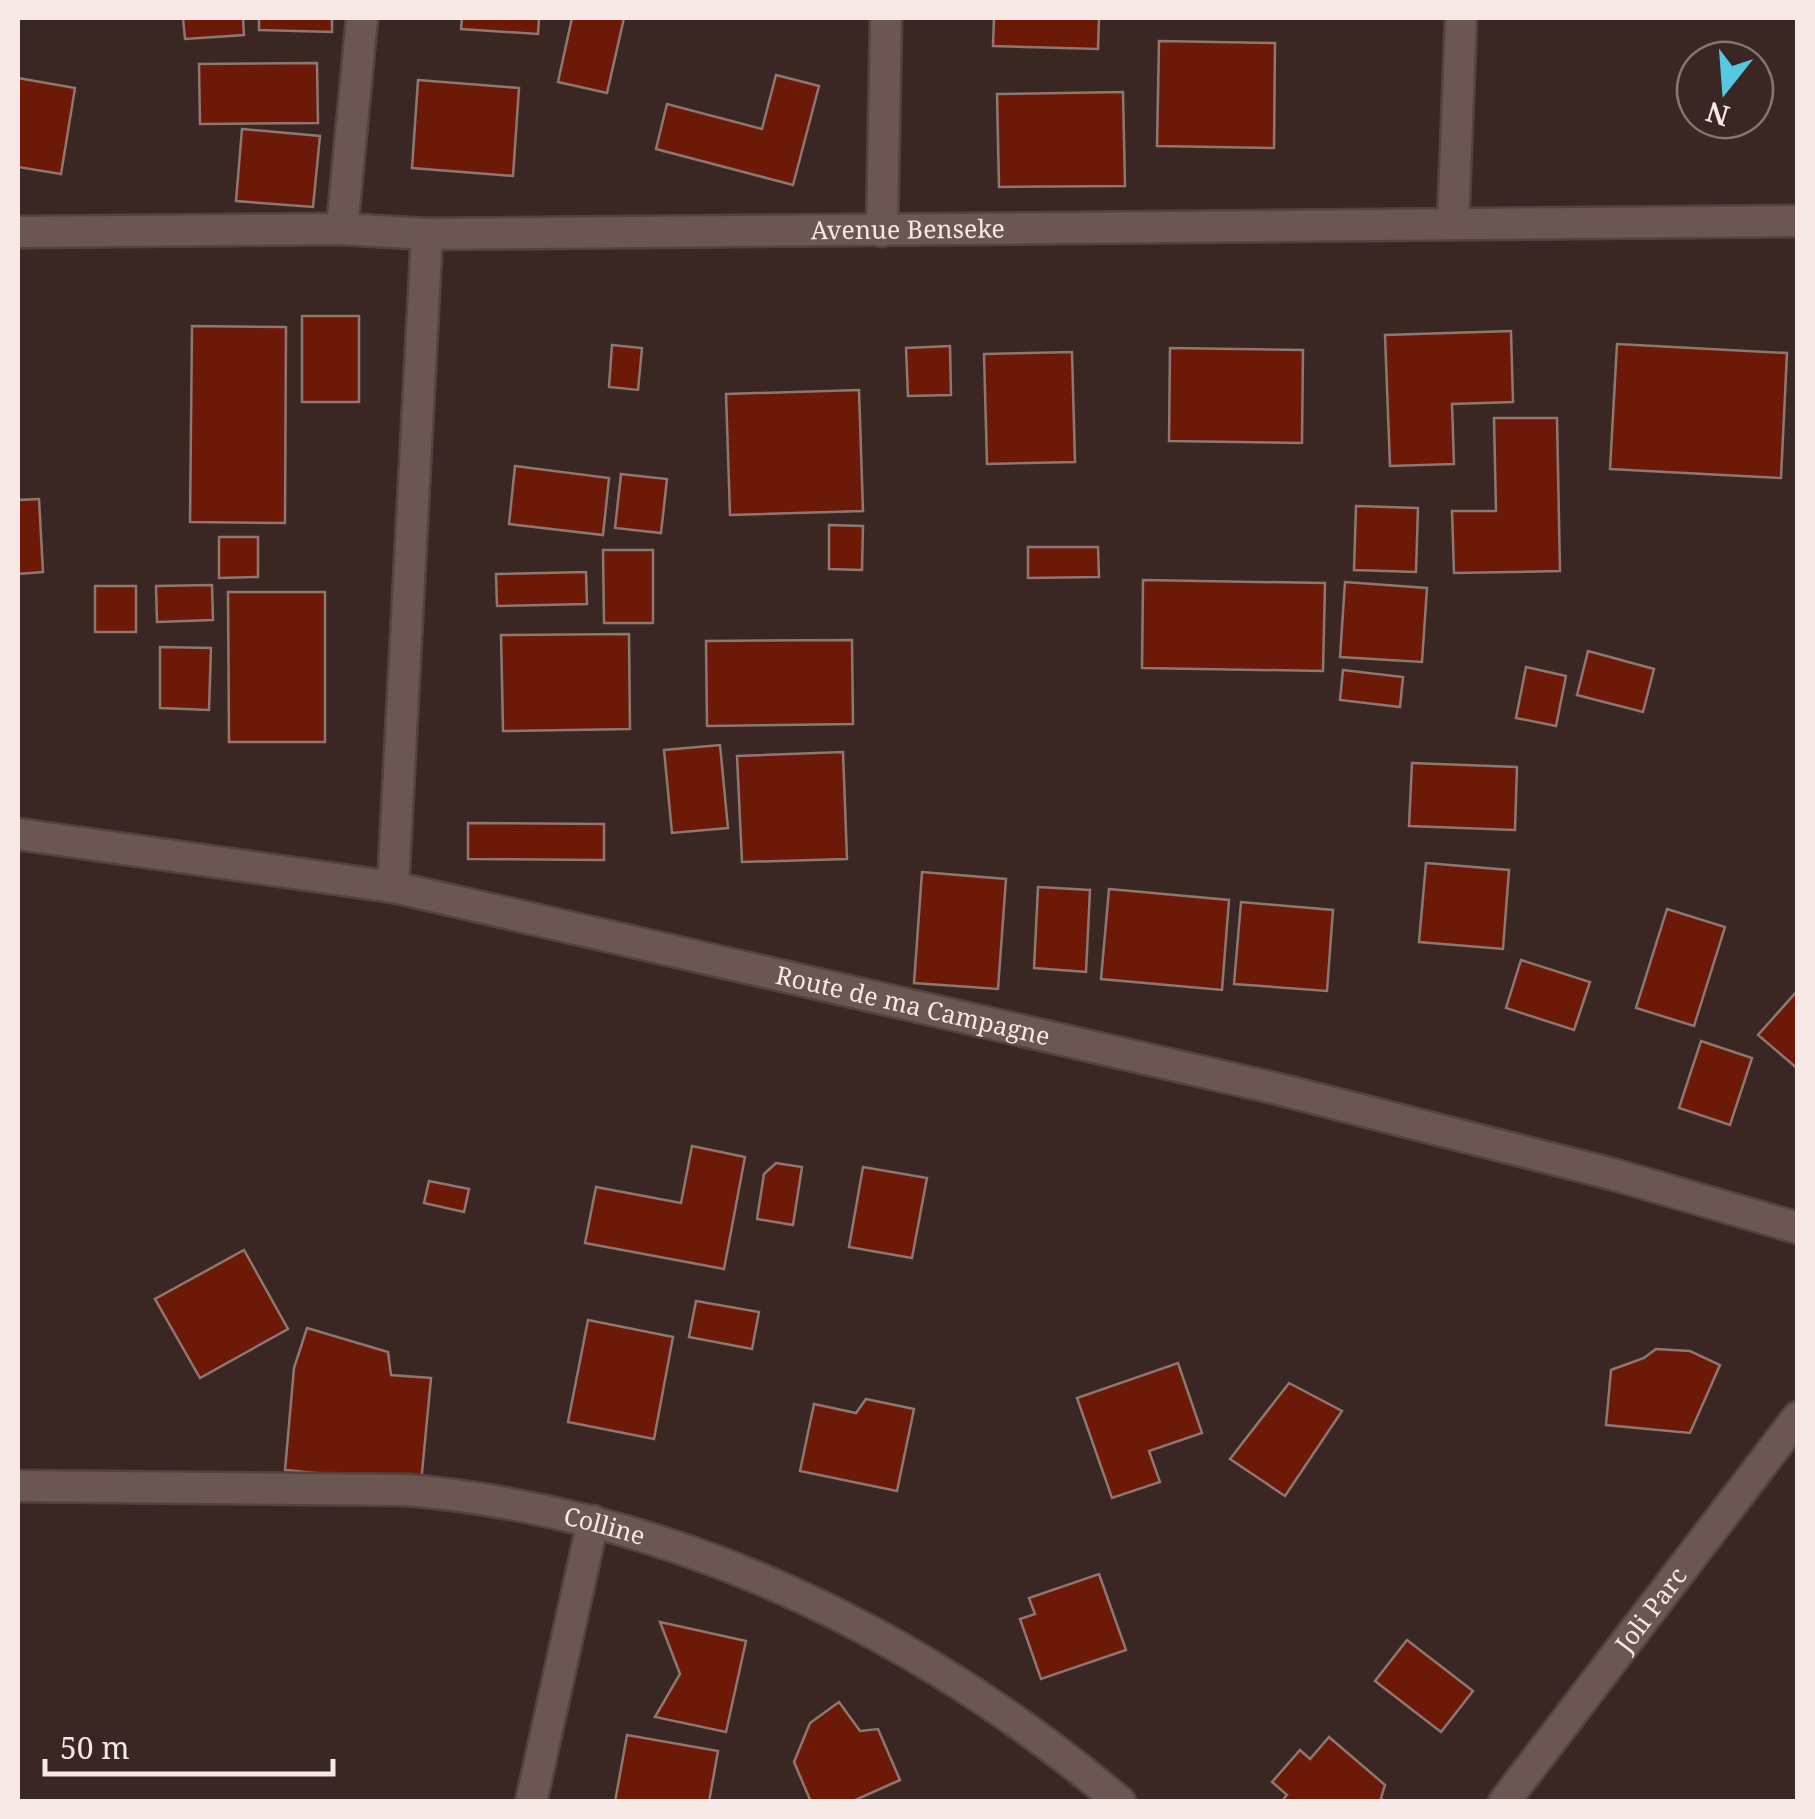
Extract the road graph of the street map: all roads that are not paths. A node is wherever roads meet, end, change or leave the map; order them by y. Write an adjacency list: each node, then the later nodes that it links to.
1 (362, 18): 6 (street)
2 (886, 18): 7 (street)
3 (1461, 18): 5 (street)
4 (1798, 220): 5 (street, Avenue Benseke)
5 (1453, 224): 7 (street, Avenue Benseke)
6 (342, 229): 8 (street, Avenue Benseke); 9 (street, Avenue Benseke)
7 (882, 231): 9 (street, Avenue Benseke)
8 (18, 232)
9 (427, 234): 11 (street)
10 (18, 834): 11 (street, Route de ma Campagne)
11 (393, 888): 12 (street, Route de ma Campagne)
12 (1798, 1228)
13 (1798, 1417): 18 (street, Joli Parc)
14 (18, 1486): 15 (street, Colline)
15 (593, 1522): 16 (street); 17 (street, Colline)
16 (531, 1802)
17 (1120, 1802)
18 (1504, 1802)

